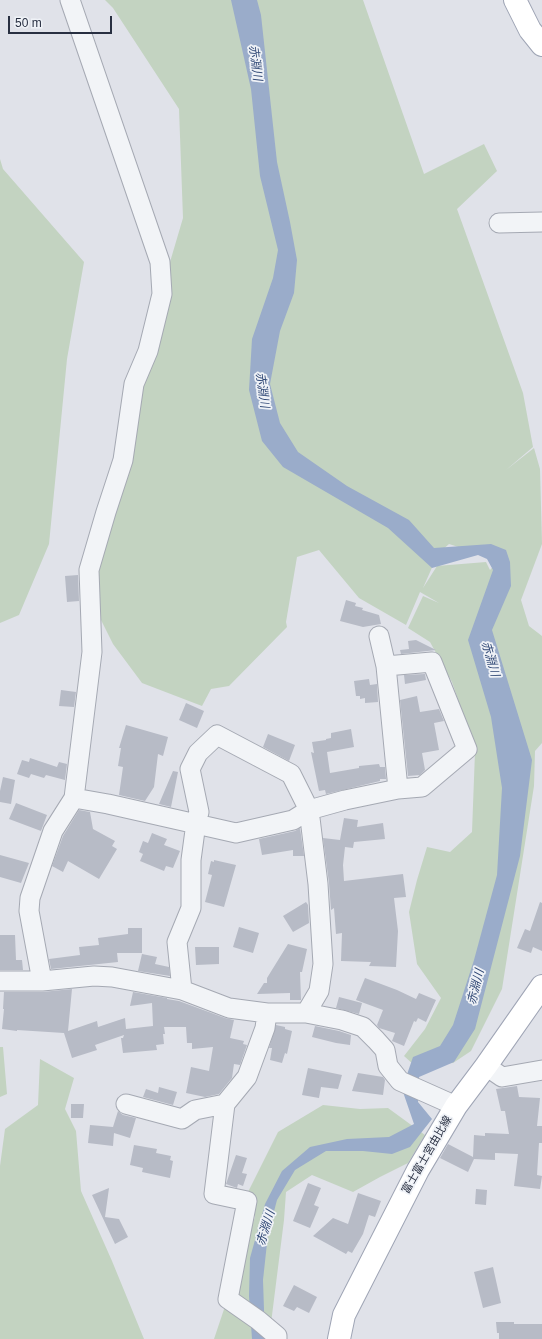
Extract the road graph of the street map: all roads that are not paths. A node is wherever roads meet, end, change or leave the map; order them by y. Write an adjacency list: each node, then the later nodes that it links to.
1 (70, 0): 9 (street)
2 (515, 0): 3 (main road)
3 (542, 45)
4 (542, 222): 5 (street)
5 (499, 223)
6 (379, 636): 7 (street)
7 (386, 666): 8 (street); 8 (street)
8 (398, 789): 10 (street)
9 (74, 798): 11 (street); 13 (street)
10 (309, 810): 11 (street); 11 (street); 17 (street)
11 (196, 823): 15 (street)
12 (0, 981): 13 (street)
13 (42, 981): 15 (street)
14 (542, 986): 18 (main road, 富士富士宮由比線)
15 (182, 990): 16 (street)
16 (267, 1013): 17 (street); 21 (street)
17 (306, 1013): 22 (street)
18 (486, 1066): 19 (street); 22 (main road, 富士富士宮由比線)
19 (542, 1070)
20 (126, 1104): 21 (street)
21 (224, 1104): 23 (street)
22 (456, 1106): 24 (main road, 富士富士宮由比線)
23 (272, 1333)
24 (339, 1339)

